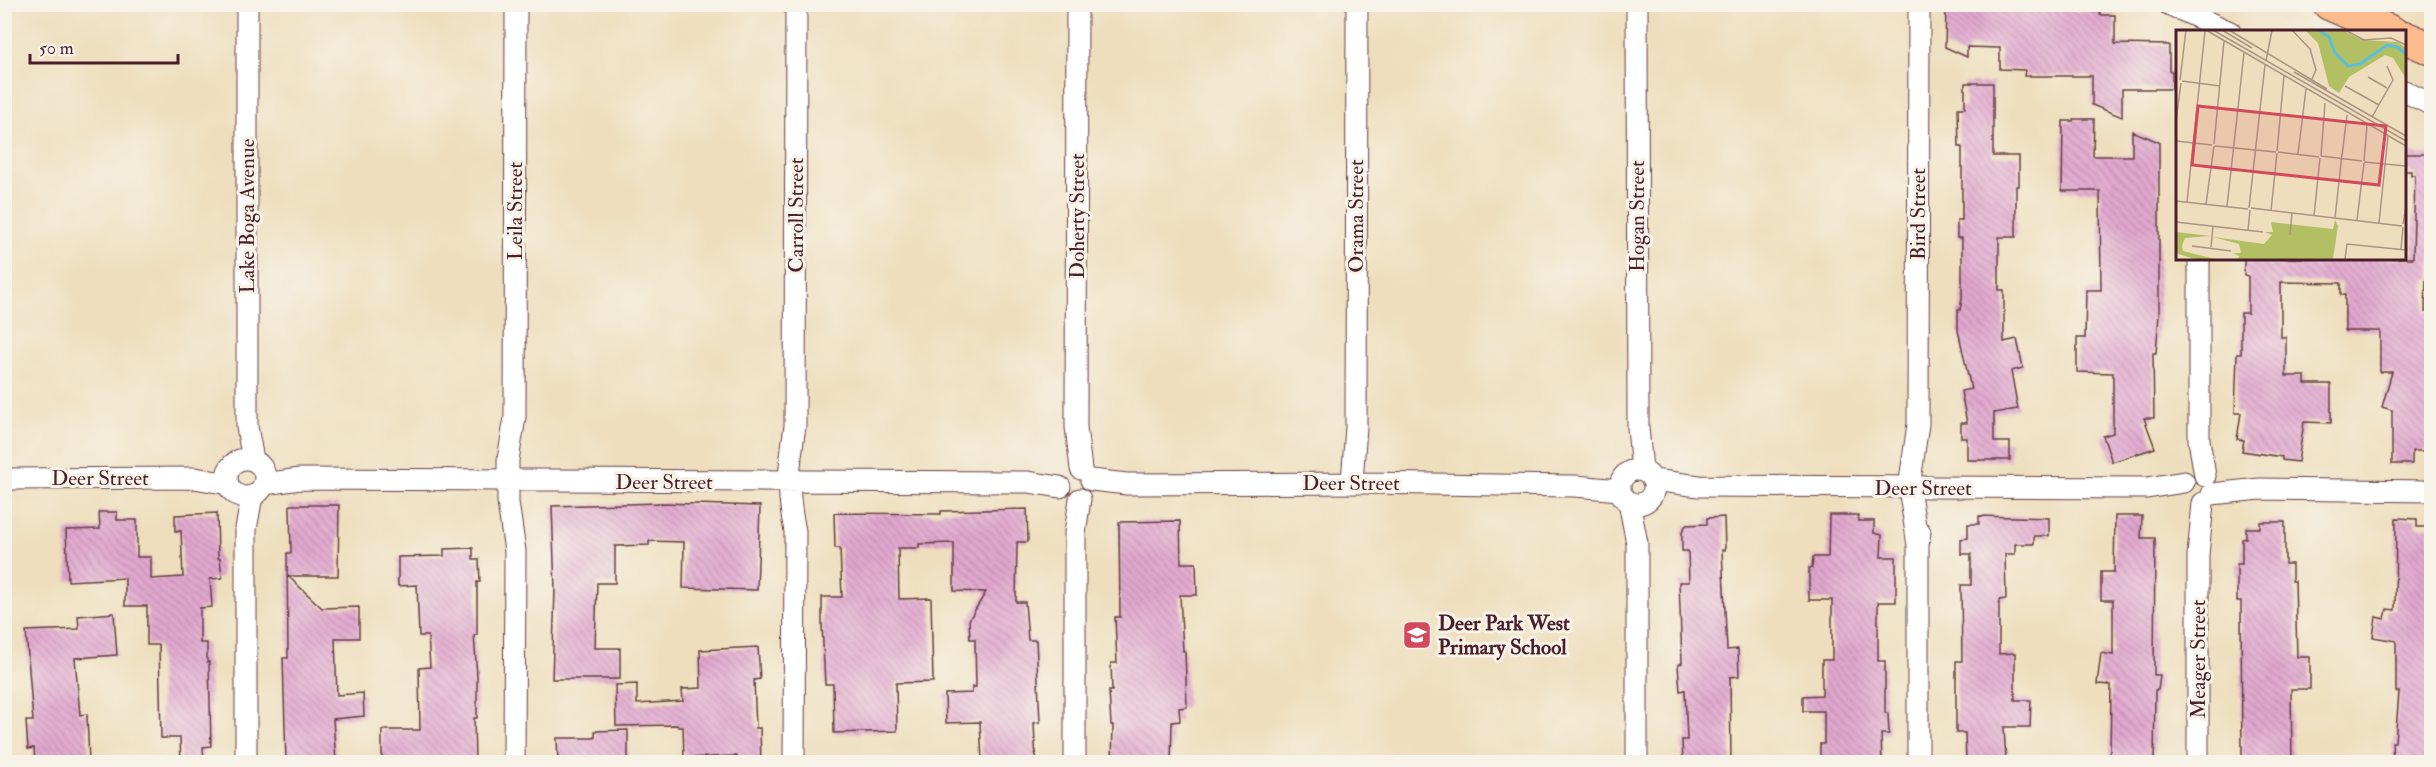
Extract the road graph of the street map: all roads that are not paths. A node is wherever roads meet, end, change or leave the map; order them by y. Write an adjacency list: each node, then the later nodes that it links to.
1 (247, 4): 19 (street, Lake Boga Avenue)
2 (516, 4): 20 (street, Leila Street)
3 (796, 4): 22 (street, Carroll Street)
4 (1077, 4): 23 (street, Doherty Street)
5 (1357, 4): 21 (street, Orama Street)
6 (1637, 4): 24 (street, Hogan Street)
7 (1919, 4): 25 (street, Bird Street)
8 (2168, 4): 10 (street)
9 (2329, 4): 11 (highway)
10 (2199, 18): 12 (street)
11 (2379, 19)
12 (2226, 30)
13 (2406, 38): 14 (highway)
14 (2432, 50)
15 (2406, 92): 16 (street)
16 (2432, 105)
17 (2199, 260): 26 (street, Meager Street)
18 (4, 478): 19 (street, Deer Street)
19 (246, 478): 20 (street, Deer Street); 28 (street, Lake Boga Avenue)
20 (515, 481): 22 (street, Deer Street); 29 (street, Leila Street)
21 (1357, 482): 23 (street, Deer Street); 24 (street, Deer Street)
22 (795, 483): 23 (street, Deer Street); 30 (street, Carroll Street)
23 (1075, 484): 31 (street, Doherty Street)
24 (1637, 486): 25 (street, Deer Street); 32 (street, Hogan Street)
25 (1918, 488): 26 (street, Deer Street); 33 (street, Bird Street)
26 (2198, 489): 27 (street, Deer Street); 34 (street, Meager Street)
27 (2432, 491)
28 (246, 762)
29 (514, 762)
30 (794, 762)
31 (1075, 762)
32 (1637, 762)
33 (1918, 762)
34 (2198, 762)

